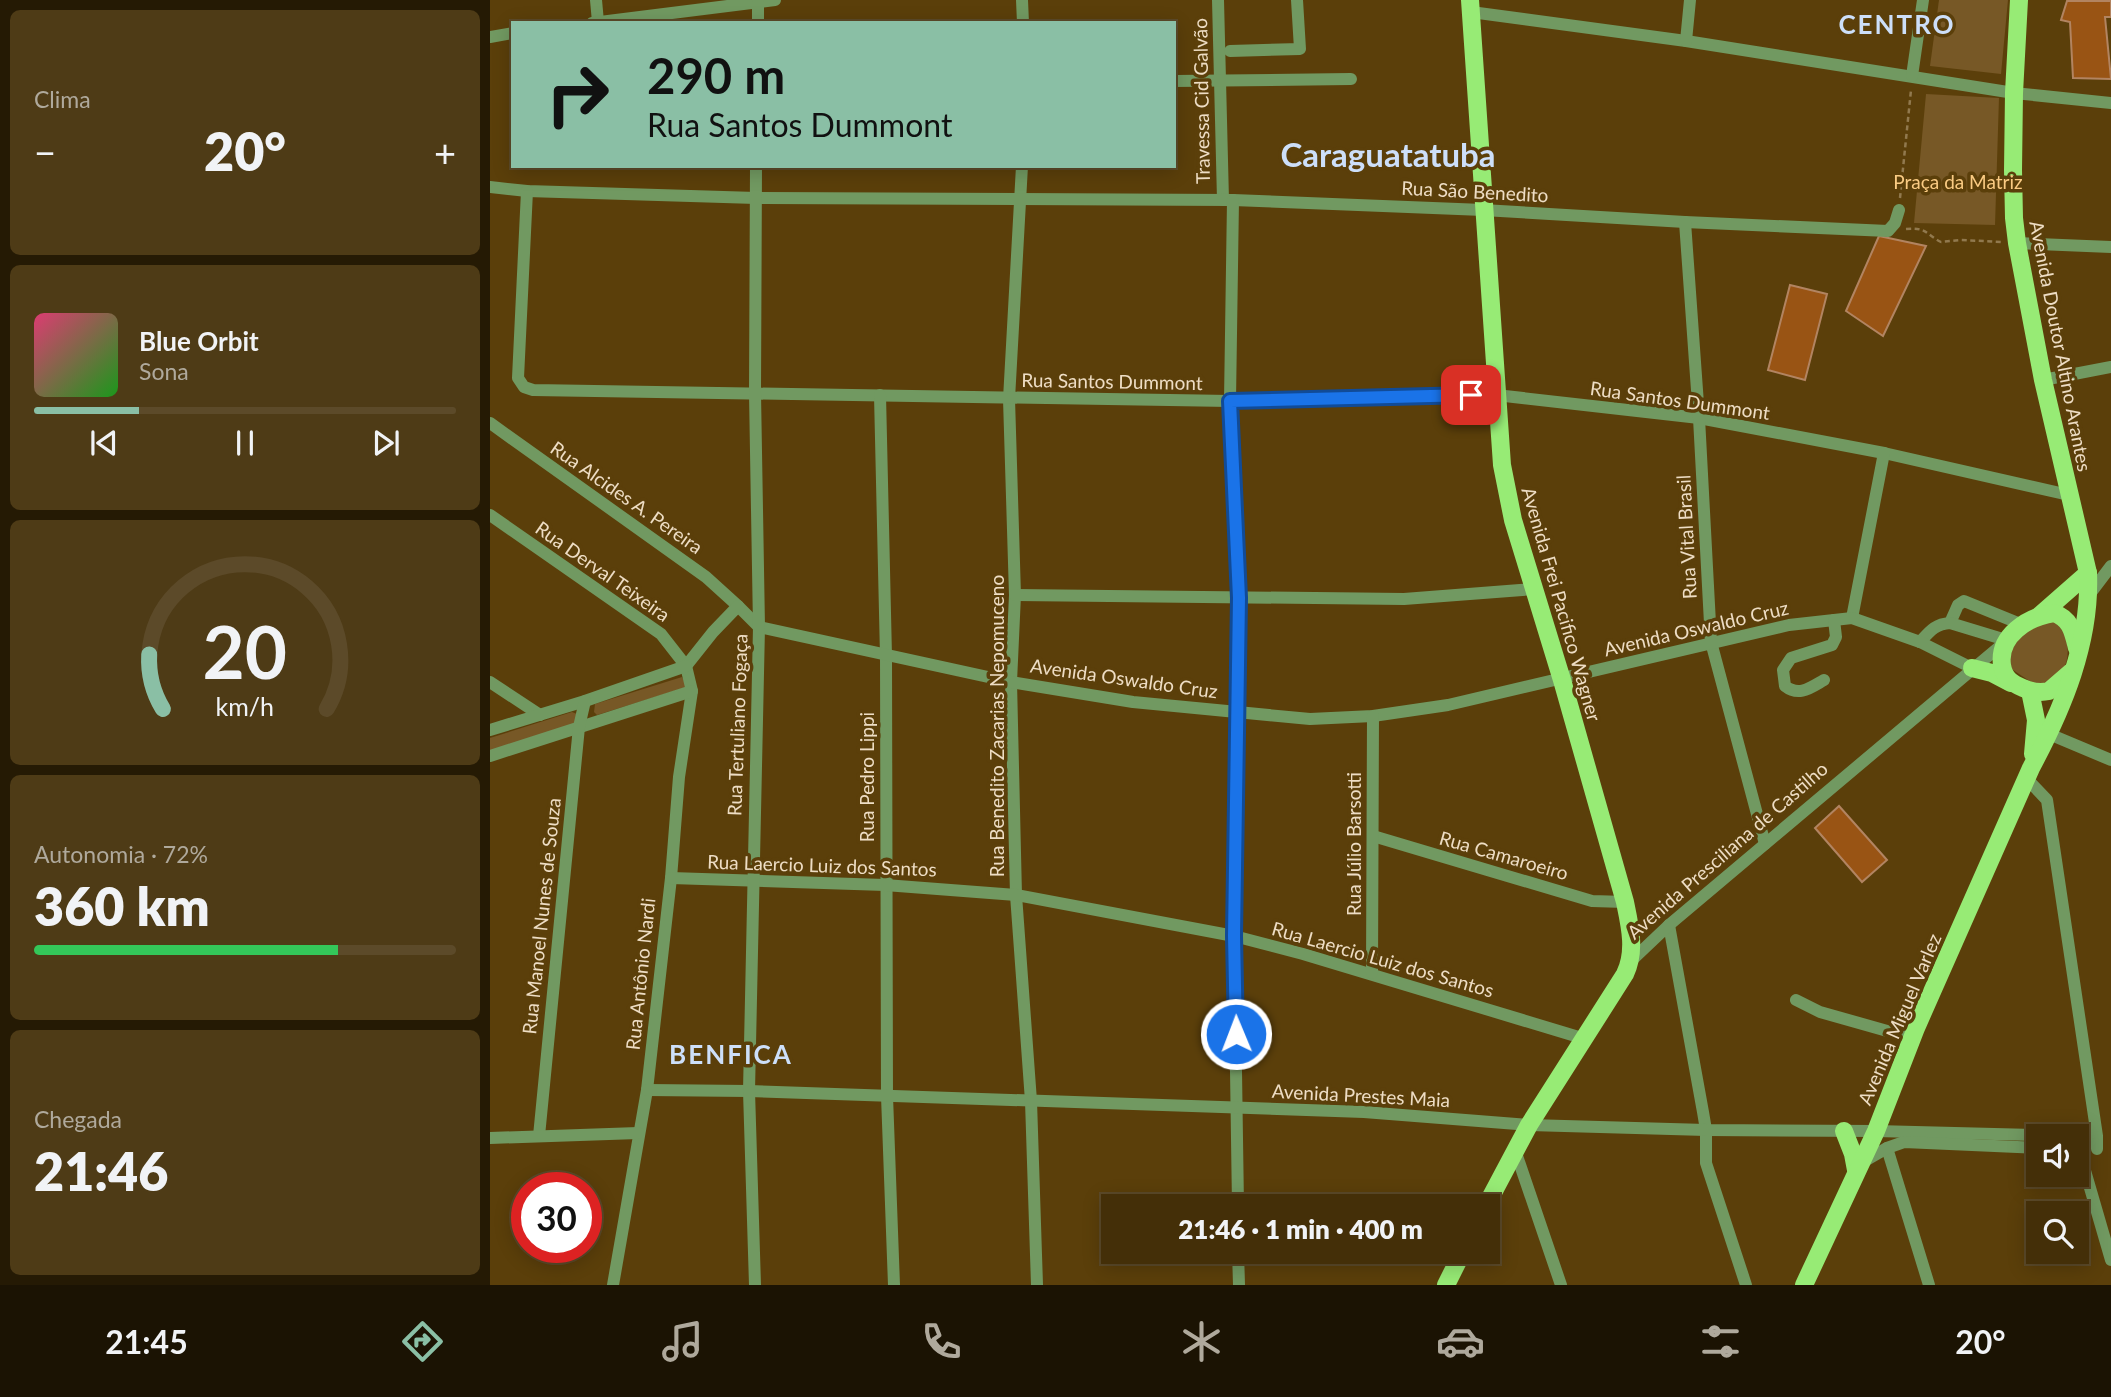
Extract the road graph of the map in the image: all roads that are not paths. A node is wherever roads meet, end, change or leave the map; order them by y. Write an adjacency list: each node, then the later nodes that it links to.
1 (596, 0): 11 (street)
2 (775, 0): 9 (street)
3 (1022, 0): 14 (street)
4 (1218, 0): 21 (street, Travessa Cid Galvão)
5 (1297, 0): 18 (street)
6 (1690, 0): 17 (street)
7 (1923, 0): 19 (street)
8 (2019, 0): 23 (main road, Avenida Doutor Altino Arantes)
9 (758, 2): 12 (street); 13 (street)
10 (1471, 6): 17 (street); 32 (main road, Avenida Frei Pacifico Wagner)
11 (598, 21)
12 (606, 21)
13 (758, 21)
14 (1023, 21)
15 (511, 33): 16 (street)
16 (490, 37)
17 (1686, 41): 19 (street)
18 (1230, 51)
19 (1912, 76): 23 (street)
20 (1352, 79): 21 (street)
21 (1220, 80): 22 (street); 31 (street, Travessa Cid Galvão)
22 (1176, 81)
23 (2014, 93): 24 (street); 35 (main road, Avenida Doutor Altino Arantes)
24 (2111, 103)
25 (756, 168): 29 (street, Rua Tertuliano Fogaça)
26 (1022, 168): 30 (street, Rua Benedito Zacarias Nepomuceno)
27 (490, 187): 28 (street, Rua São Benedito)
28 (527, 191): 29 (street, Rua São Benedito); 39 (street, Rua Santos Dummont)
29 (756, 198): 30 (street, Rua São Benedito); 39 (street, Rua Tertuliano Fogaça)
30 (1021, 198): 31 (street, Rua São Benedito); 42 (street, Rua Benedito Zacarias Nepomuceno)
31 (1228, 200): 32 (street, Rua São Benedito); 43 (street, Travessa Cid Galvão)
32 (1483, 210): 34 (street, Rua São Benedito); 41 (main road, Avenida Frei Pacifico Wagner)
33 (1899, 210): 34 (street, Rua São Benedito)
34 (1685, 222): 44 (street, Rua Vital Brasil)
35 (2017, 243): 36 (street); 38 (main road, Avenida Doutor Altino Arantes)
36 (2111, 247)
37 (2111, 368): 38 (street)
38 (2043, 380): 47 (main road, Avenida Doutor Altino Arantes)
39 (755, 393): 40 (street, Rua Santos Dummont); 62 (street, Rua Tertuliano Fogaça)
40 (880, 395): 42 (street, Rua Santos Dummont); 66 (street, Rua Pedro Lippi)
41 (1496, 395): 43 (street, Rua Santos Dummont); 44 (street, Rua Santos Dummont); 52 (main road, Avenida Frei Pacifico Wagner)
42 (1009, 399): 43 (street, Rua Santos Dummont); 53 (street, Rua Benedito Zacarias Nepomuceno)
43 (1230, 401): 55 (street, Travessa Cid Galvão)
44 (1699, 418): 46 (street, Rua Santos Dummont); 64 (street, Rua Vital Brasil)
45 (490, 424): 56 (street, Rua Alcides A. Pereira)
46 (1884, 453): 47 (street, Rua Santos Dummont); 58 (street)
47 (2069, 495): 51 (main road, Avenida Doutor Altino Arantes)
48 (490, 516): 68 (street, Rua Derval Teixeira)
49 (2111, 559): 51 (street)
50 (2111, 566): 54 (street)
51 (2088, 573): 54 (main road, Avenida Doutor Altino Arantes); 57 (main road)
52 (1534, 589): 55 (street); 70 (main road, Avenida Frei Pacifico Wagner)
53 (1015, 595): 55 (street); 73 (street, Rua Benedito Zacarias Nepomuceno)
54 (2089, 595): 67 (main road, Avenida Doutor Altino Arantes)
55 (1239, 598): 78 (street, Travessa Cid Galvão)
56 (738, 606): 62 (street, Rua Alcides A. Pereira); 68 (street)
57 (2039, 616): 61 (main road); 67 (main road)
58 (1852, 618): 59 (street, Avenida Oswaldo Cruz); 65 (street, Avenida Oswaldo Cruz)
59 (1834, 620): 64 (street, Avenida Oswaldo Cruz); 71 (street)
60 (1950, 623): 61 (street); 63 (street); 65 (street)
61 (2023, 625): 63 (main road)
62 (759, 627): 66 (street, Avenida Oswaldo Cruz); 90 (street, Rua Tertuliano Fogaça)
63 (2005, 641): 69 (street, Avenida Presciliana de Castilho); 74 (main road)
64 (1711, 642): 70 (street, Avenida Oswaldo Cruz); 88 (street, Rua Vital Brasil)
65 (1920, 642): 69 (street, Avenida Oswaldo Cruz)
66 (886, 656): 73 (street, Avenida Oswaldo Cruz); 91 (street, Rua Pedro Lippi)
67 (2076, 662): 76 (main road); 83 (main road, Avenida Doutor Altino Arantes)
68 (686, 666): 75 (street, Rua Antônio Nardi); 77 (street)
69 (1972, 668): 74 (main road); 88 (street, Avenida Presciliana de Castilho)
70 (1562, 680): 80 (street, Avenida Oswaldo Cruz); 93 (main road, Avenida Frei Pacifico Wagner)
71 (1824, 680)
72 (490, 682): 79 (street)
73 (1011, 682): 78 (street, Avenida Oswaldo Cruz); 92 (street, Rua Benedito Zacarias Nepomuceno)
74 (2011, 683): 76 (main road)
75 (692, 691): 81 (street); 89 (street, Rua Antônio Nardi)
76 (2030, 691): 86 (main road)
77 (585, 701): 79 (street); 81 (street, Rua Manoel Nunes de Souza)
78 (1238, 712): 80 (street, Avenida Oswaldo Cruz); 95 (street, Travessa Cid Galvão)
79 (540, 715): 82 (street)
80 (1373, 716): 87 (street, Rua Júlio Barsotti)
81 (579, 727): 84 (street); 112 (street, Rua Manoel Nunes de Souza)
82 (490, 730)
83 (2049, 734): 85 (street); 86 (main road, Avenida Doutor Altino Arantes)
84 (490, 756)
85 (2111, 760)
86 (2029, 774): 100 (main road, Avenida Miguel Varlez); 116 (street)
87 (1373, 836): 93 (street, Rua Camaroeiro); 97 (street, Rua Júlio Barsotti)
88 (1765, 844): 94 (street, Avenida Presciliana de Castilho)
89 (671, 878): 90 (street, Rua Laercio Luiz dos Santos); 101 (street, Rua Antônio Nardi)
90 (752, 880): 91 (street, Rua Laercio Luiz dos Santos); 102 (street, Rua Tertuliano Fogaça)
91 (885, 885): 92 (street, Rua Laercio Luiz dos Santos); 103 (street, Rua Pedro Lippi)
92 (1016, 895): 95 (street, Rua Laercio Luiz dos Santos); 104 (street, Rua Benedito Zacarias Nepomuceno)
93 (1625, 902): 96 (main road, Avenida Frei Pacifico Wagner)
94 (1669, 925): 96 (street, Avenida Presciliana de Castilho); 107 (street)
95 (1234, 936): 97 (street, Rua Laercio Luiz dos Santos); 105 (street, Travessa Cid Galvão)
96 (1631, 961): 99 (main road, Avenida Presciliana de Castilho)
97 (1372, 973): 99 (street, Rua Laercio Luiz dos Santos)
98 (1796, 1000): 100 (street)
99 (1583, 1038): 106 (main road, Avenida Presciliana de Castilho)
100 (1912, 1038): 109 (main road, Avenida Miguel Varlez)
101 (647, 1090): 102 (street, Avenida Prestes Maia); 110 (street, Rua Antônio Nardi)
102 (749, 1091): 103 (street, Avenida Prestes Maia); 130 (street, Rua Tertuliano Fogaça)
103 (887, 1096): 104 (street, Avenida Prestes Maia); 131 (street, Rua Pedro Lippi)
104 (1031, 1101): 105 (street, Avenida Prestes Maia); 132 (street, Rua Benedito Zacarias Nepomuceno)
105 (1237, 1108): 106 (street, Avenida Prestes Maia); 124 (street, Travessa Cid Galvão)
106 (1528, 1125): 107 (street, Avenida Prestes Maia); 121 (main road, Avenida Presciliana de Castilho)
107 (1706, 1130): 108 (street, Avenida Prestes Maia); 136 (street)
108 (1844, 1131): 109 (street, Avenida Prestes Maia); 122 (main road)
109 (1876, 1131): 111 (street, Avenida Prestes Maia); 122 (main road, Avenida Miguel Varlez)
110 (638, 1133): 112 (street); 129 (street, Rua Antônio Nardi)
111 (2026, 1135)
112 (539, 1136): 114 (street)
113 (2111, 1137): 116 (street, Avenida Prestes Maia)
114 (490, 1138)
115 (2089, 1140): 116 (street, Avenida Prestes Maia)
116 (2097, 1143): 117 (street, Avenida Prestes Maia); 120 (street, Avenida Prestes Maia)
117 (2089, 1146)
118 (2026, 1147): 119 (street)
119 (1886, 1148): 122 (street); 138 (street)
120 (2111, 1149)
121 (1515, 1150): 125 (main road, Avenida Presciliana de Castilho); 135 (street)
122 (1857, 1168): 137 (main road, Avenida Miguel Varlez)
123 (2089, 1187): 126 (street)
124 (1238, 1194)
125 (1492, 1194)
126 (2111, 1260)
127 (1238, 1264): 133 (street)
128 (1456, 1264): 134 (main road)
129 (613, 1285)
130 (755, 1285)
131 (894, 1285)
132 (1037, 1285)
133 (1239, 1285)
134 (1446, 1285)
135 (1561, 1285)
136 (1746, 1285)
137 (1804, 1285)
138 (1929, 1285)

